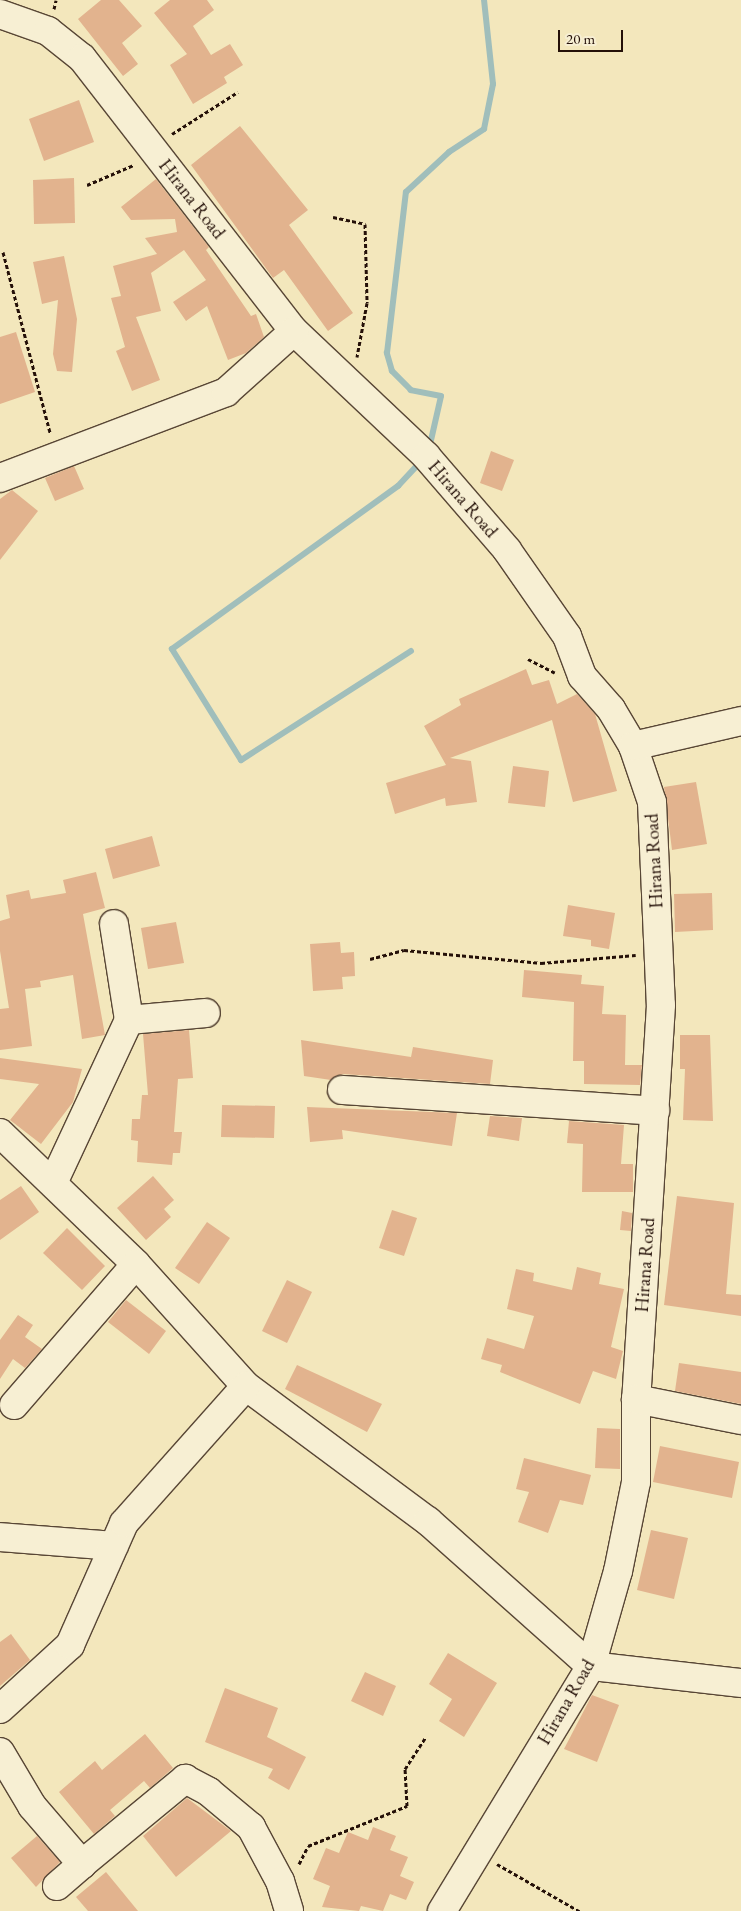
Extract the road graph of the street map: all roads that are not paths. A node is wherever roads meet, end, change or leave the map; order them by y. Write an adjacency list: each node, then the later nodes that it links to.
1 (0, 14): 2 (street, Hirana Road)
2 (294, 331): 3 (street); 5 (street, Hirana Road)
3 (0, 478)
4 (741, 721): 5 (street)
5 (633, 746): 10 (street, Hirana Road)
6 (114, 924): 8 (street)
7 (206, 1013): 8 (street)
8 (129, 1020): 12 (street)
9 (342, 1090): 10 (street)
10 (655, 1111): 15 (street, Hirana Road)
11 (0, 1133): 12 (street)
12 (53, 1182): 13 (street)
13 (136, 1264): 14 (street); 16 (street)
14 (246, 1386): 19 (street); 20 (street)
15 (636, 1399): 17 (street); 20 (street, Hirana Road)
16 (14, 1406)
17 (741, 1420)
18 (0, 1537): 19 (street)
19 (114, 1546): 22 (street)
20 (591, 1666): 21 (street); 27 (street, Hirana Road)
21 (741, 1683)
22 (0, 1709)
23 (0, 1752): 24 (street)
24 (82, 1864): 25 (street); 26 (street)
25 (58, 1886)
26 (286, 1902)
27 (442, 1911)

